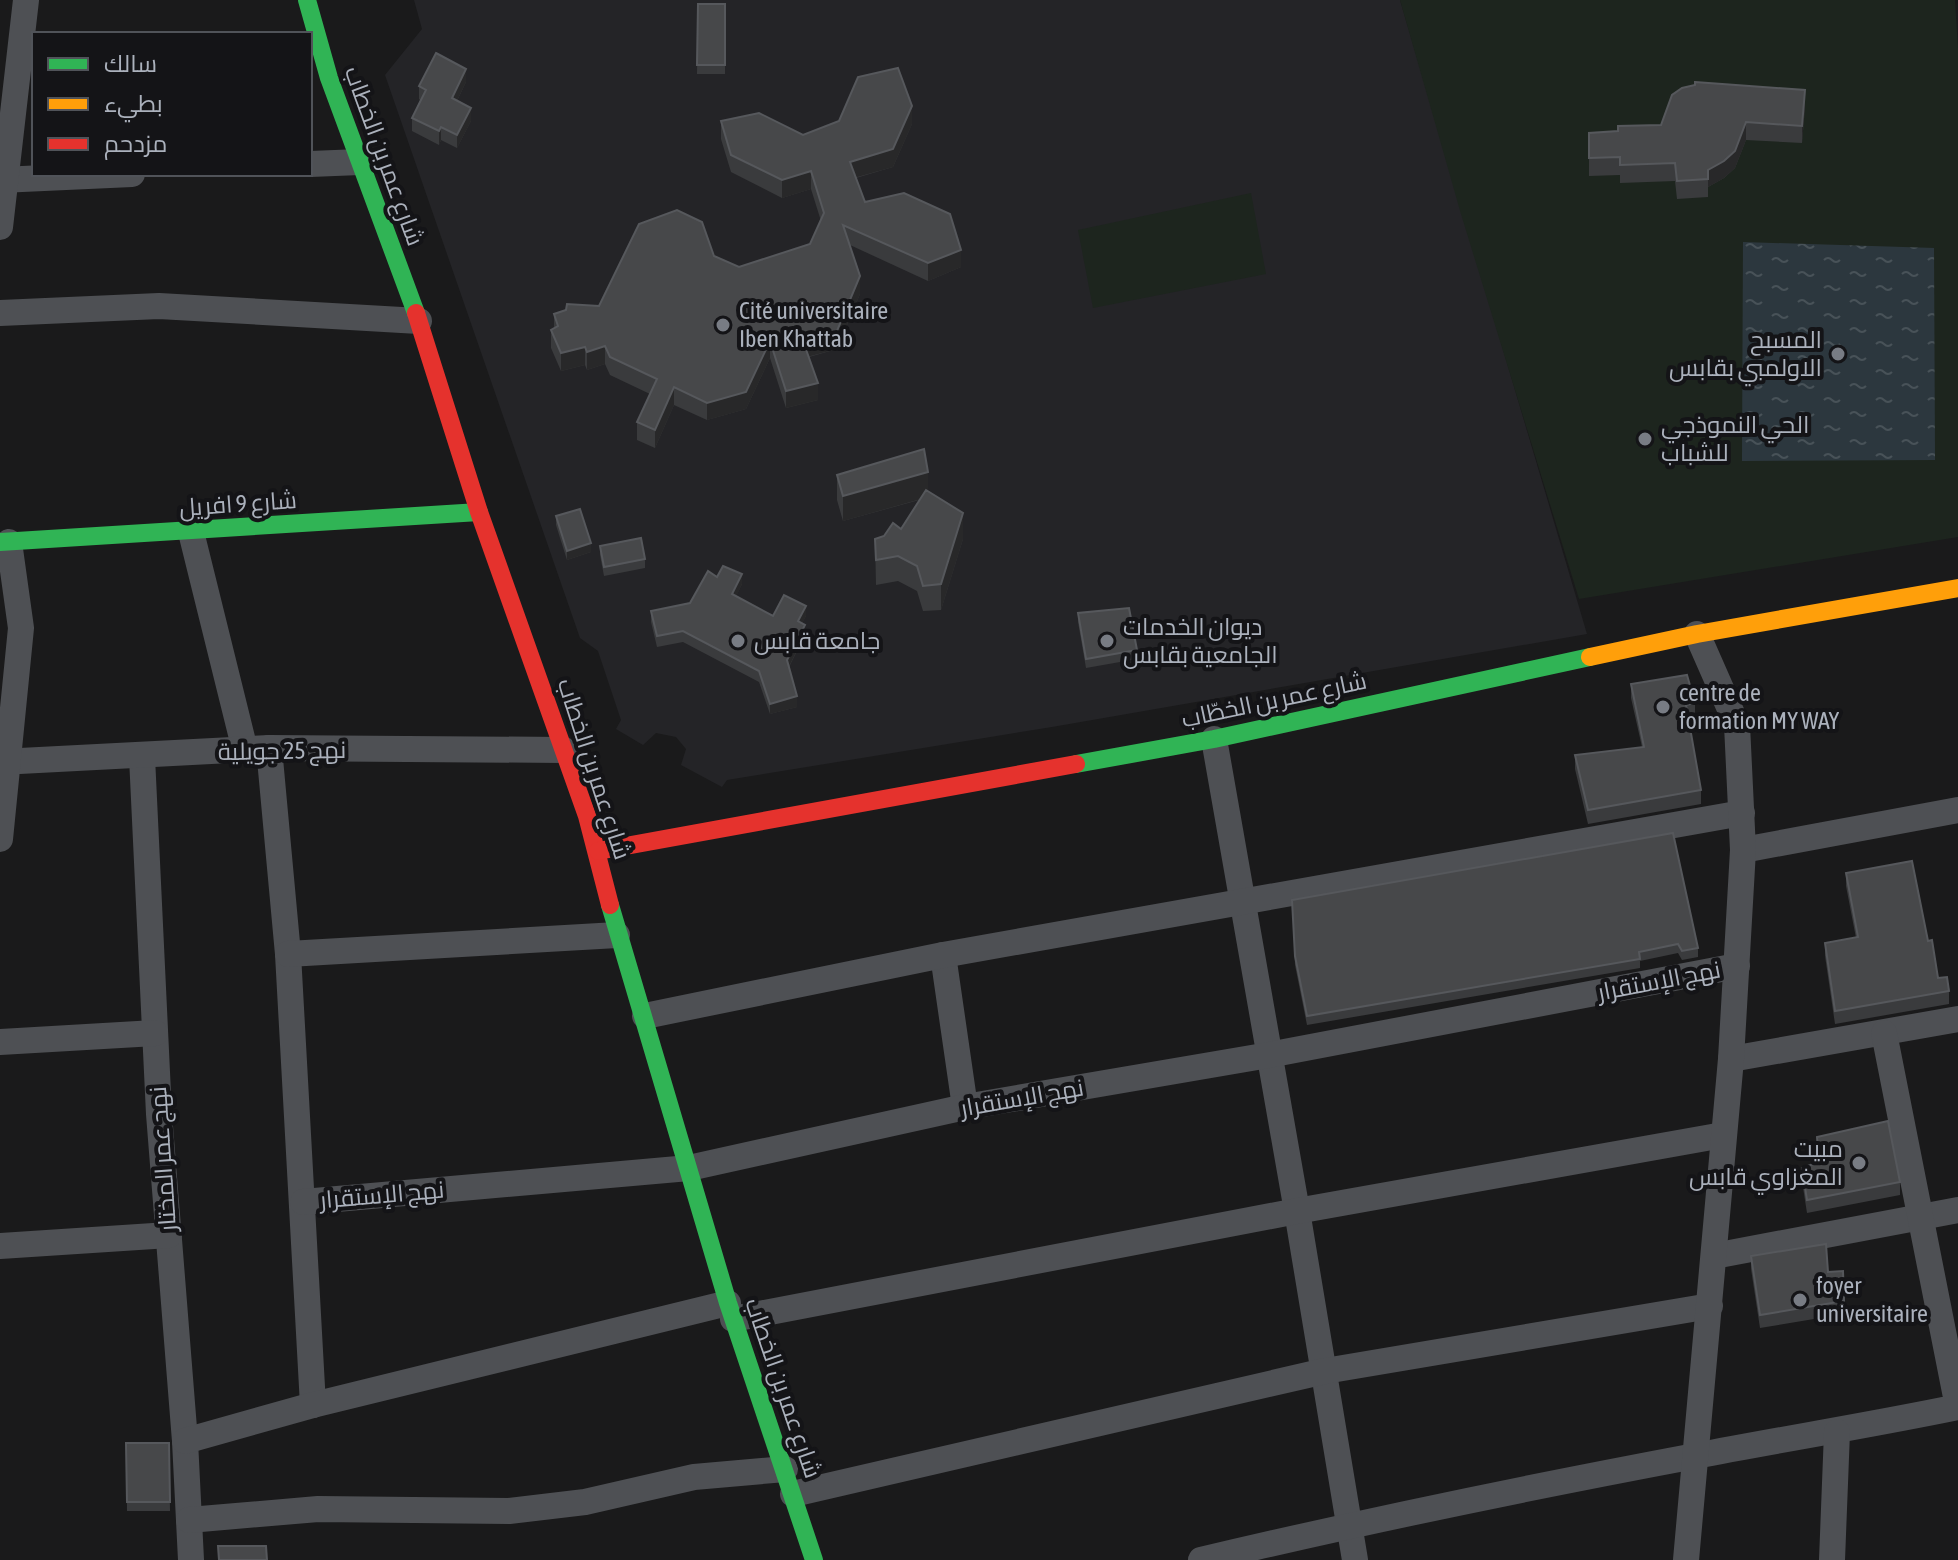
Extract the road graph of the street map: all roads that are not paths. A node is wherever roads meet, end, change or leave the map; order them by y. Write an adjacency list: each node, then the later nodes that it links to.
1 (307, 0): 3 (street, شارع عمر بن الخطاب)
2 (23, 1): 6 (street)
3 (360, 162): 4 (street); 9 (street, شارع عمر بن الخطاب)
4 (312, 164)
5 (89, 176): 6 (street)
6 (2, 180): 7 (street)
7 (0, 227)
8 (0, 313): 9 (street)
9 (419, 321): 10 (street, شارع عمر بن الخطاب)
10 (479, 512): 11 (street, شارع 9 افريل); 17 (street, شارع عمر بن الخطاب)
11 (191, 532): 12 (street, شارع 9 افريل); 16 (street)
12 (5, 542): 19 (street)
13 (1958, 588): 14 (street, شارع عمر بن الخطّاب)
14 (1697, 634): 15 (street, شارع عمر بن الخطّاب); 21 (street)
15 (1214, 739): 24 (street, شارع عمر بن الخطّاب); 25 (street)
16 (257, 749): 17 (street, نهج 25 جويلية); 18 (street, نهج 25 جويلية); 27 (street)
17 (564, 750): 24 (street, شارع عمر بن الخطاب)
18 (142, 757): 19 (street, نهج 25 جويلية); 32 (street, نهج عمر المختار)
19 (4, 762): 22 (street)
20 (1958, 810): 23 (street)
21 (1742, 813): 23 (street); 25 (street)
22 (0, 839)
23 (1743, 850): 29 (street)
24 (598, 851): 26 (street, شارع عمر بن الخطاب)
25 (1242, 900): 28 (street); 35 (street)
26 (617, 935): 27 (street); 30 (street, شارع عمر بن الخطاب)
27 (288, 954): 40 (street)
28 (943, 955): 30 (street); 37 (street)
29 (1737, 966): 35 (street, نهج الإستقرار); 36 (street)
30 (645, 1016): 39 (street, شارع عمر بن الخطاب)
31 (1958, 1019): 33 (street)
32 (155, 1033): 34 (street); 44 (street, نهج عمر المختار)
33 (1884, 1033): 36 (street); 43 (street)
34 (0, 1042)
35 (1269, 1055): 37 (street, نهج الإستقرار); 42 (street)
36 (1731, 1059): 38 (street)
37 (965, 1107): 39 (street, نهج الإستقرار)
38 (1723, 1135): 42 (street); 46 (street)
39 (689, 1168): 40 (street, نهج الإستقرار); 48 (street, شارع عمر بن الخطاب)
40 (303, 1202): 50 (street)
41 (1958, 1210): 43 (street)
42 (1297, 1211): 48 (street); 49 (street)
43 (1922, 1217): 46 (street); 51 (street)
44 (169, 1235): 45 (street); 52 (street, نهج عمر المختار)
45 (0, 1246)
46 (1714, 1256): 47 (street)
47 (1710, 1306): 49 (street); 53 (street)
48 (731, 1311): 50 (street); 54 (street, شارع عمر بن الخطاب)
49 (1325, 1371): 54 (street); 56 (street)
50 (313, 1405): 52 (street)
51 (1837, 1432): 53 (street); 62 (street)
52 (185, 1441): 55 (street, نهج عمر المختار)
53 (1697, 1456): 56 (street); 61 (street)
54 (789, 1482): 55 (street); 58 (street, شارع عمر بن الخطاب)
55 (189, 1520): 57 (street, نهج عمر المختار)
56 (1350, 1524): 59 (street); 60 (street)
57 (191, 1560)
58 (814, 1560)
59 (1201, 1560)
60 (1355, 1560)
61 (1686, 1560)
62 (1832, 1560)

